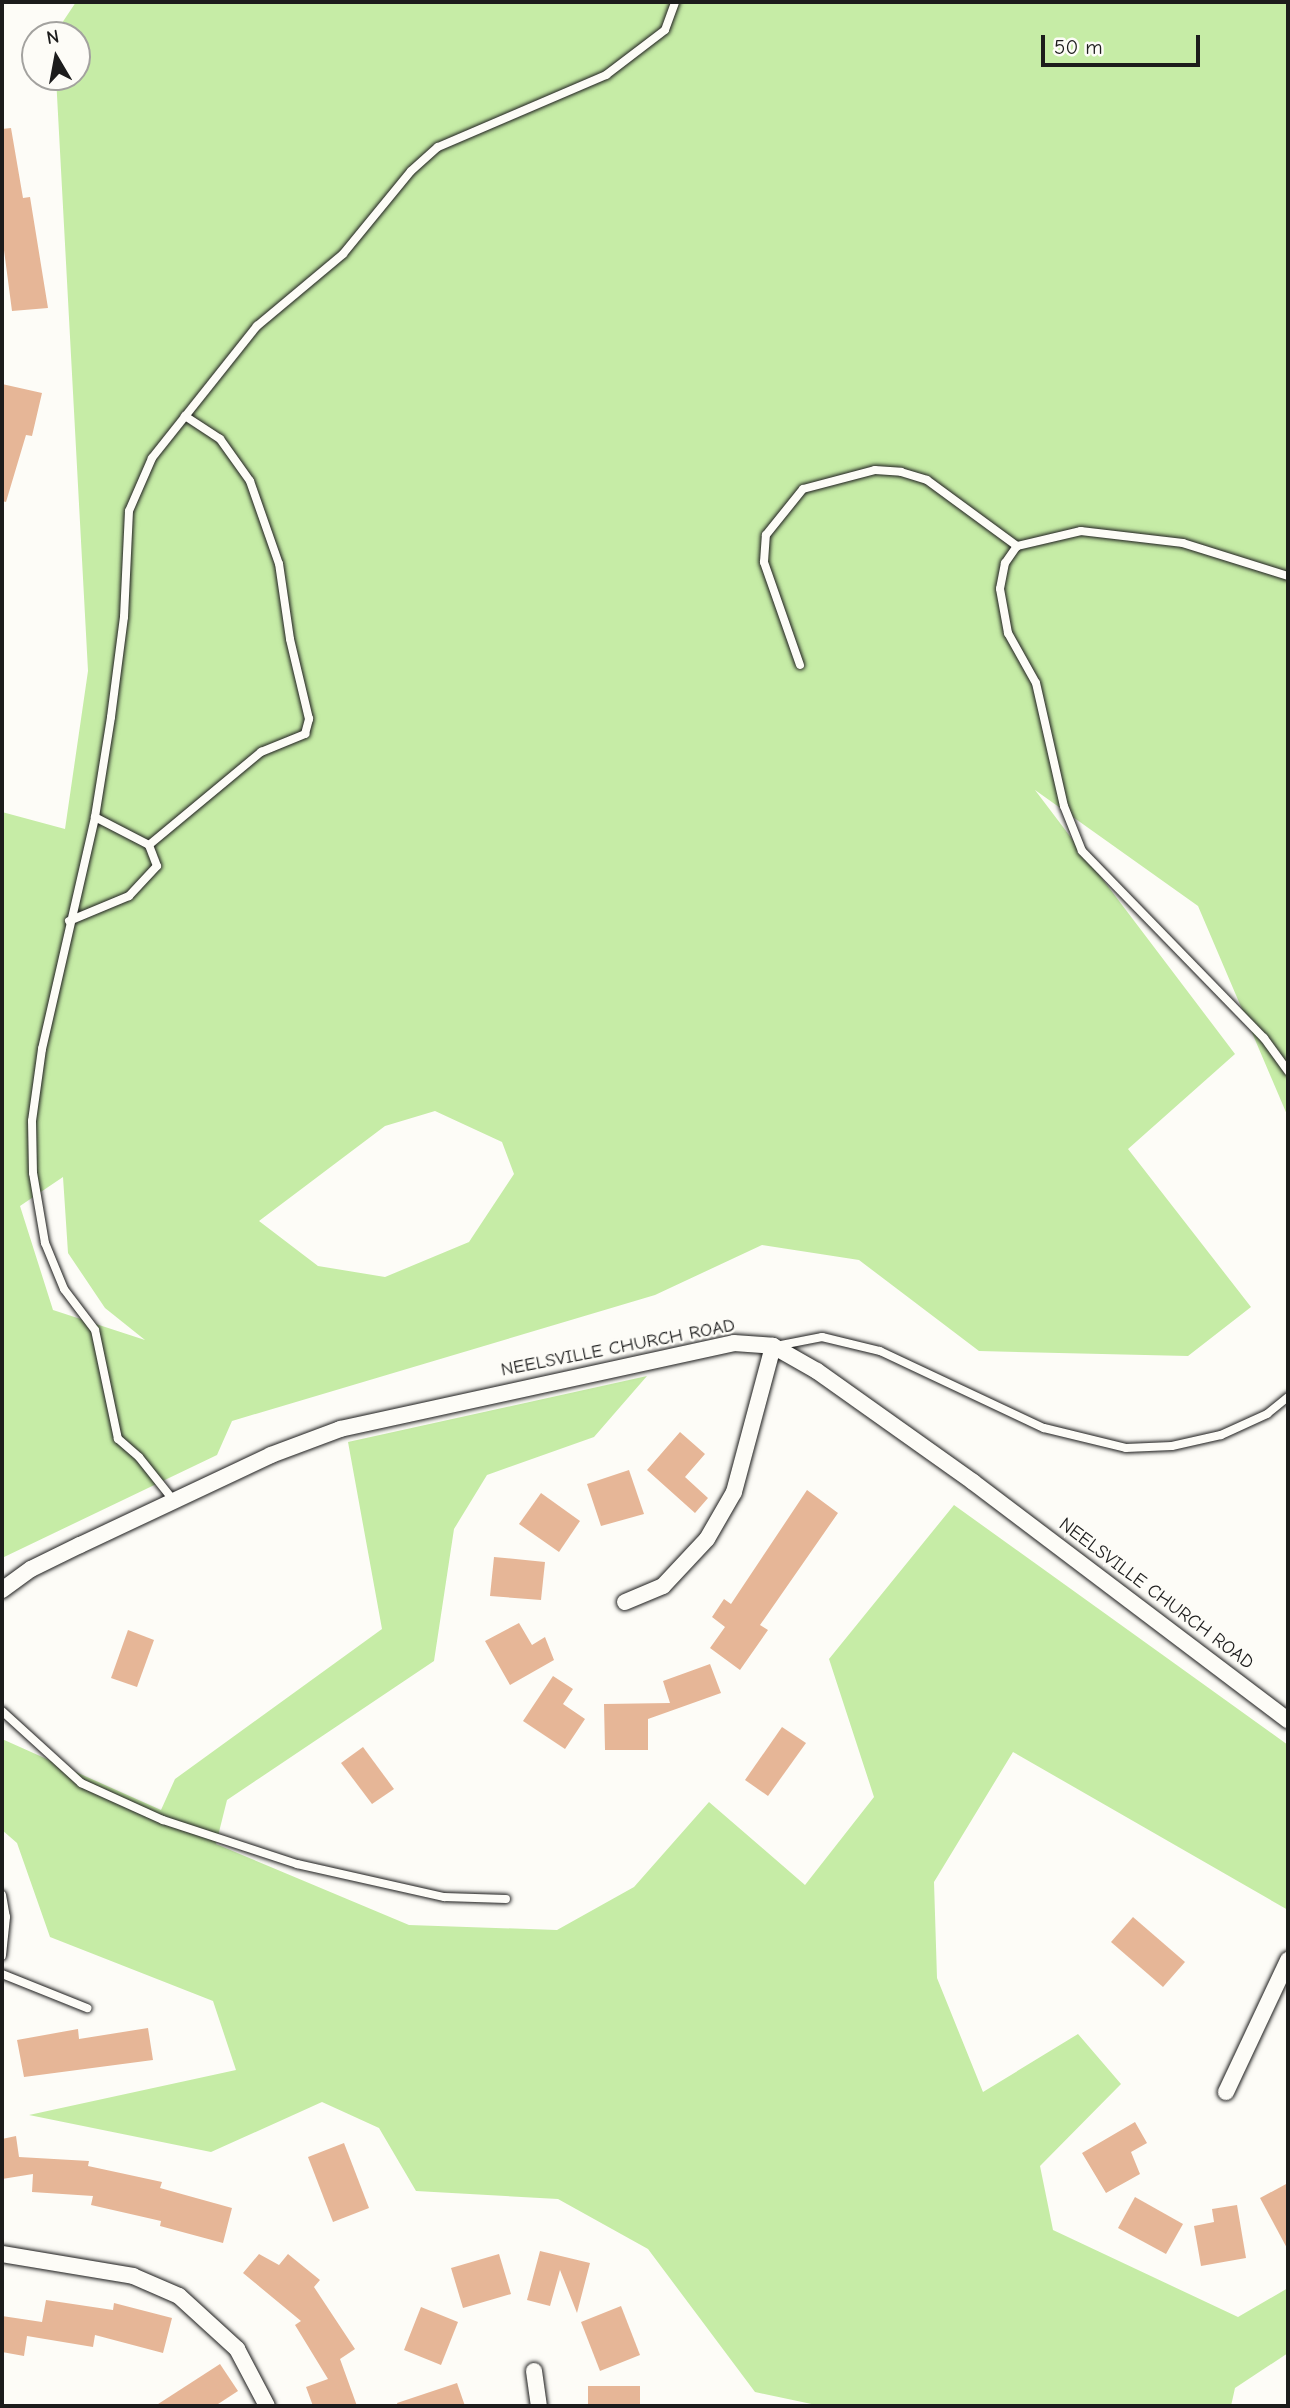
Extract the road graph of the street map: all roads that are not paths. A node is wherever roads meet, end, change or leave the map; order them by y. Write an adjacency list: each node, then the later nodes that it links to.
1 (675, 2): 2 (lane)
2 (185, 415): 6 (lane); 7 (lane)
3 (1017, 546): 4 (lane); 5 (lane); 9 (lane)
4 (1288, 576)
5 (800, 665)
6 (96, 817): 7 (lane); 8 (lane)
7 (149, 845): 8 (lane)
8 (69, 920): 12 (lane)
9 (1288, 1071)
10 (773, 1346): 11 (lane); 12 (street, NEELSVILLE CHURCH ROAD); 14 (street); 16 (street, NEELSVILLE CHURCH ROAD)
11 (1288, 1397)
12 (174, 1501): 13 (street, NEELSVILLE CHURCH ROAD)
13 (2, 1590)
14 (625, 1602)
15 (2, 1711): 18 (lane)
16 (1288, 1720)
17 (2, 1895): 19 (lane)
18 (506, 1899)
19 (2, 1956)
20 (1288, 1960): 23 (street)
21 (2, 1974): 22 (lane)
22 (87, 2008)
23 (1226, 2092)
24 (2, 2254): 26 (street)
25 (534, 2371): 27 (street)
26 (268, 2406)
27 (539, 2406)

